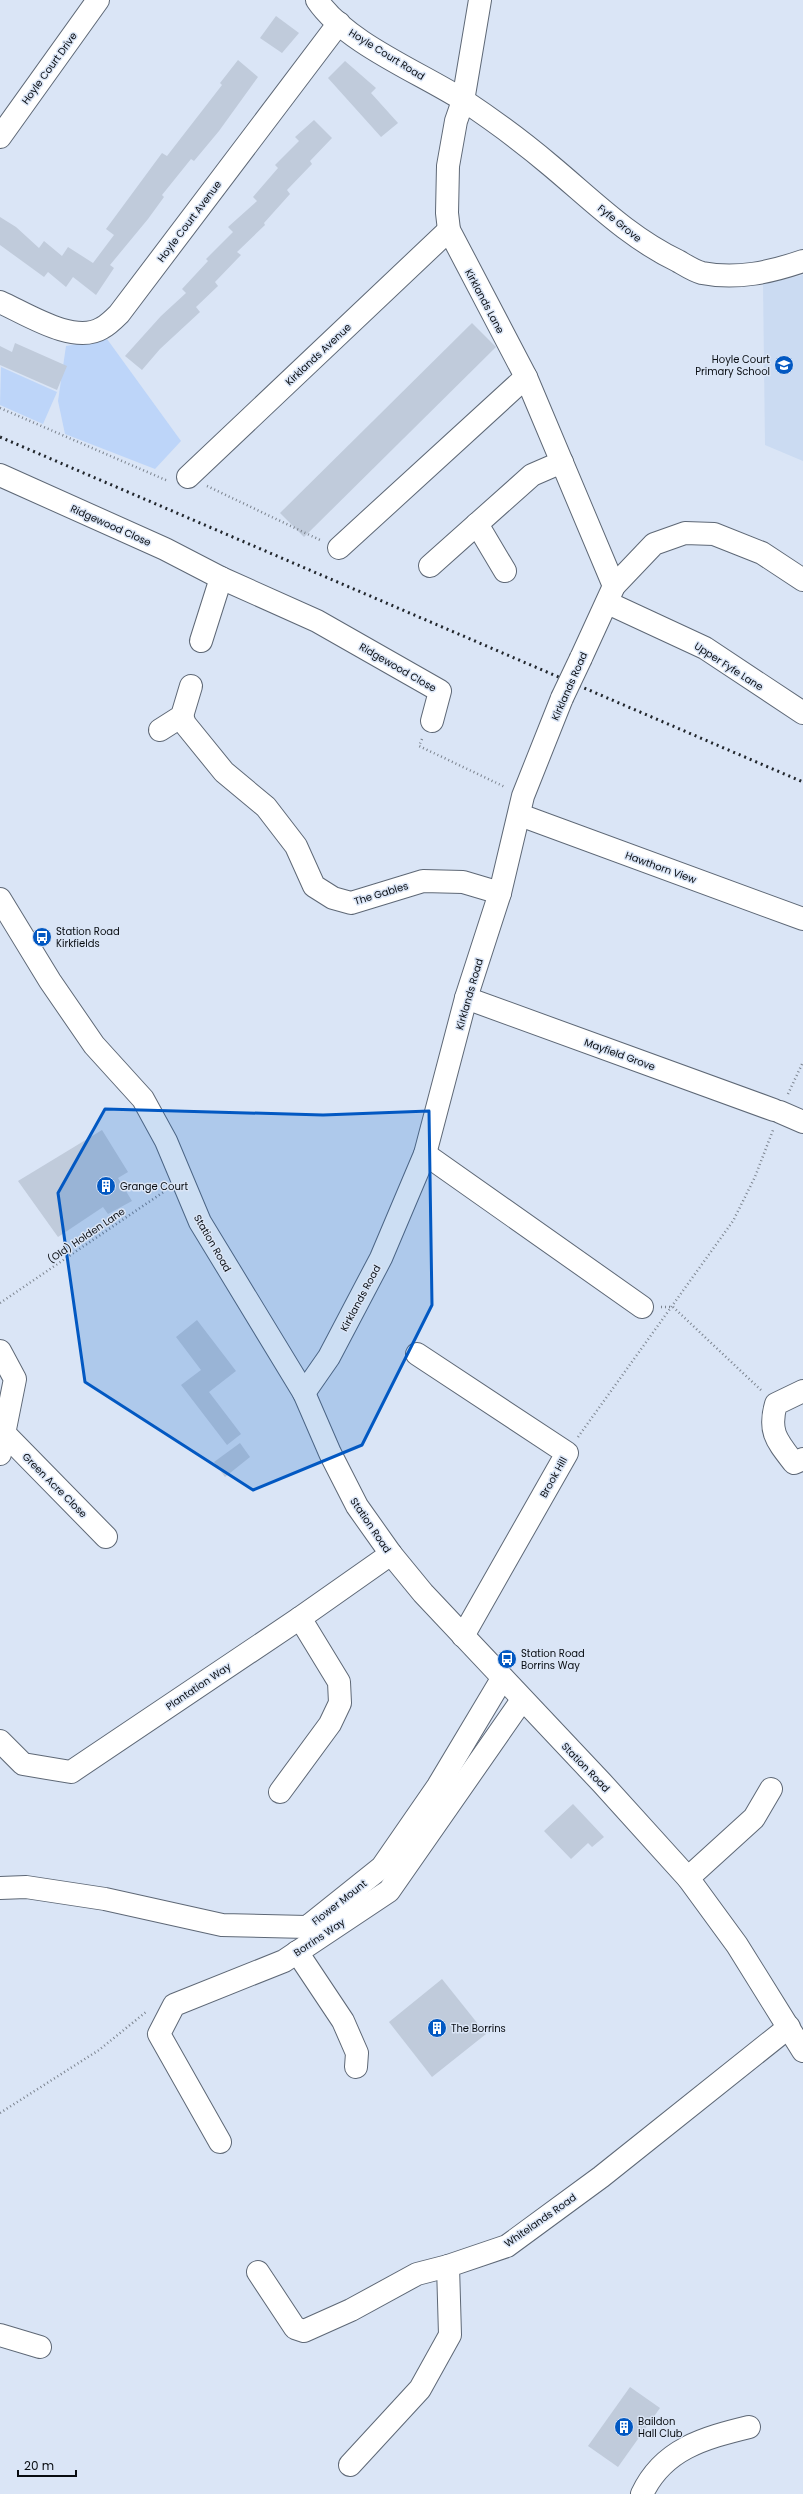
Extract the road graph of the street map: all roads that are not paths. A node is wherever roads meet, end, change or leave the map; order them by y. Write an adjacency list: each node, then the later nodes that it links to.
1 (98, 0): 6 (street, Hoyle Court Drive)
2 (316, 0): 4 (street, Hoyle Court Road)
3 (480, 0): 5 (street, Kirklands Lane)
4 (339, 23): 5 (street, Hoyle Court Road); 9 (street, Hoyle Court Avenue)
5 (463, 101): 7 (street, Kirklands Lane); 8 (street, Fyfe Grove)
6 (0, 137)
7 (449, 230): 10 (street, Kirklands Lane); 13 (street, Kirklands Avenue)
8 (803, 261)
9 (0, 302)
10 (526, 377): 11 (street, Kirklands Lane); 15 (street)
11 (562, 462): 14 (street); 20 (street, Kirklands Lane)
12 (0, 475): 18 (street, Ridgewood Close)
13 (188, 477)
14 (477, 524): 16 (street); 17 (street)
15 (338, 548)
16 (430, 566)
17 (505, 571)
18 (221, 578): 21 (street); 25 (street, Ridgewood Close)
19 (803, 580): 20 (street, Kirklands Road)
20 (611, 594): 23 (street, Upper Fyfe Lane); 27 (street, Kirklands Road, bridge)
21 (201, 641)
22 (191, 686): 24 (street)
23 (803, 713)
24 (182, 716): 26 (street); 28 (street, The Gables)
25 (432, 721)
26 (160, 730)
27 (522, 805): 28 (street, Kirklands Road); 30 (street, Hawthorn View)
28 (500, 894): 31 (street, Kirklands Road)
29 (1, 904): 38 (street, Station Road)
30 (803, 919)
31 (466, 998): 32 (street, Mayfield Grove); 33 (street, Kirklands Road)
32 (803, 1122)
33 (425, 1154): 34 (street); 38 (street, Kirklands Road)
34 (642, 1307)
35 (0, 1352): 39 (street)
36 (417, 1354): 44 (street, Brook Hill)
37 (803, 1391): 40 (street)
38 (304, 1393): 42 (street, Station Road)
39 (2, 1443): 41 (street, Green Acre Close)
40 (798, 1467)
41 (106, 1537)
42 (391, 1554): 43 (street, Plantation Way); 44 (street, Station Road)
43 (300, 1618): 47 (street, Plantation Way); 49 (street)
44 (463, 1636): 45 (street, Station Road)
45 (502, 1679): 46 (street, Station Road); 51 (street, Flower Mount)
46 (522, 1700): 50 (street, Station Road); 52 (street, Borrins Way)
47 (0, 1741)
48 (771, 1788): 50 (street)
49 (280, 1792)
50 (688, 1878): 53 (street, Station Road)
51 (0, 1888)
52 (297, 1952): 55 (street); 56 (street, Borrins Way)
53 (789, 2027): 54 (street, Station Road); 57 (street, Whitelands Road)
54 (803, 2051)
55 (356, 2067)
56 (220, 2142)
57 (448, 2266): 58 (street, Whitelands Road); 62 (street)
58 (258, 2272)
59 (0, 2335): 60 (street)
60 (40, 2347)
61 (749, 2427): 63 (street)
62 (350, 2465)
63 (642, 2494)

